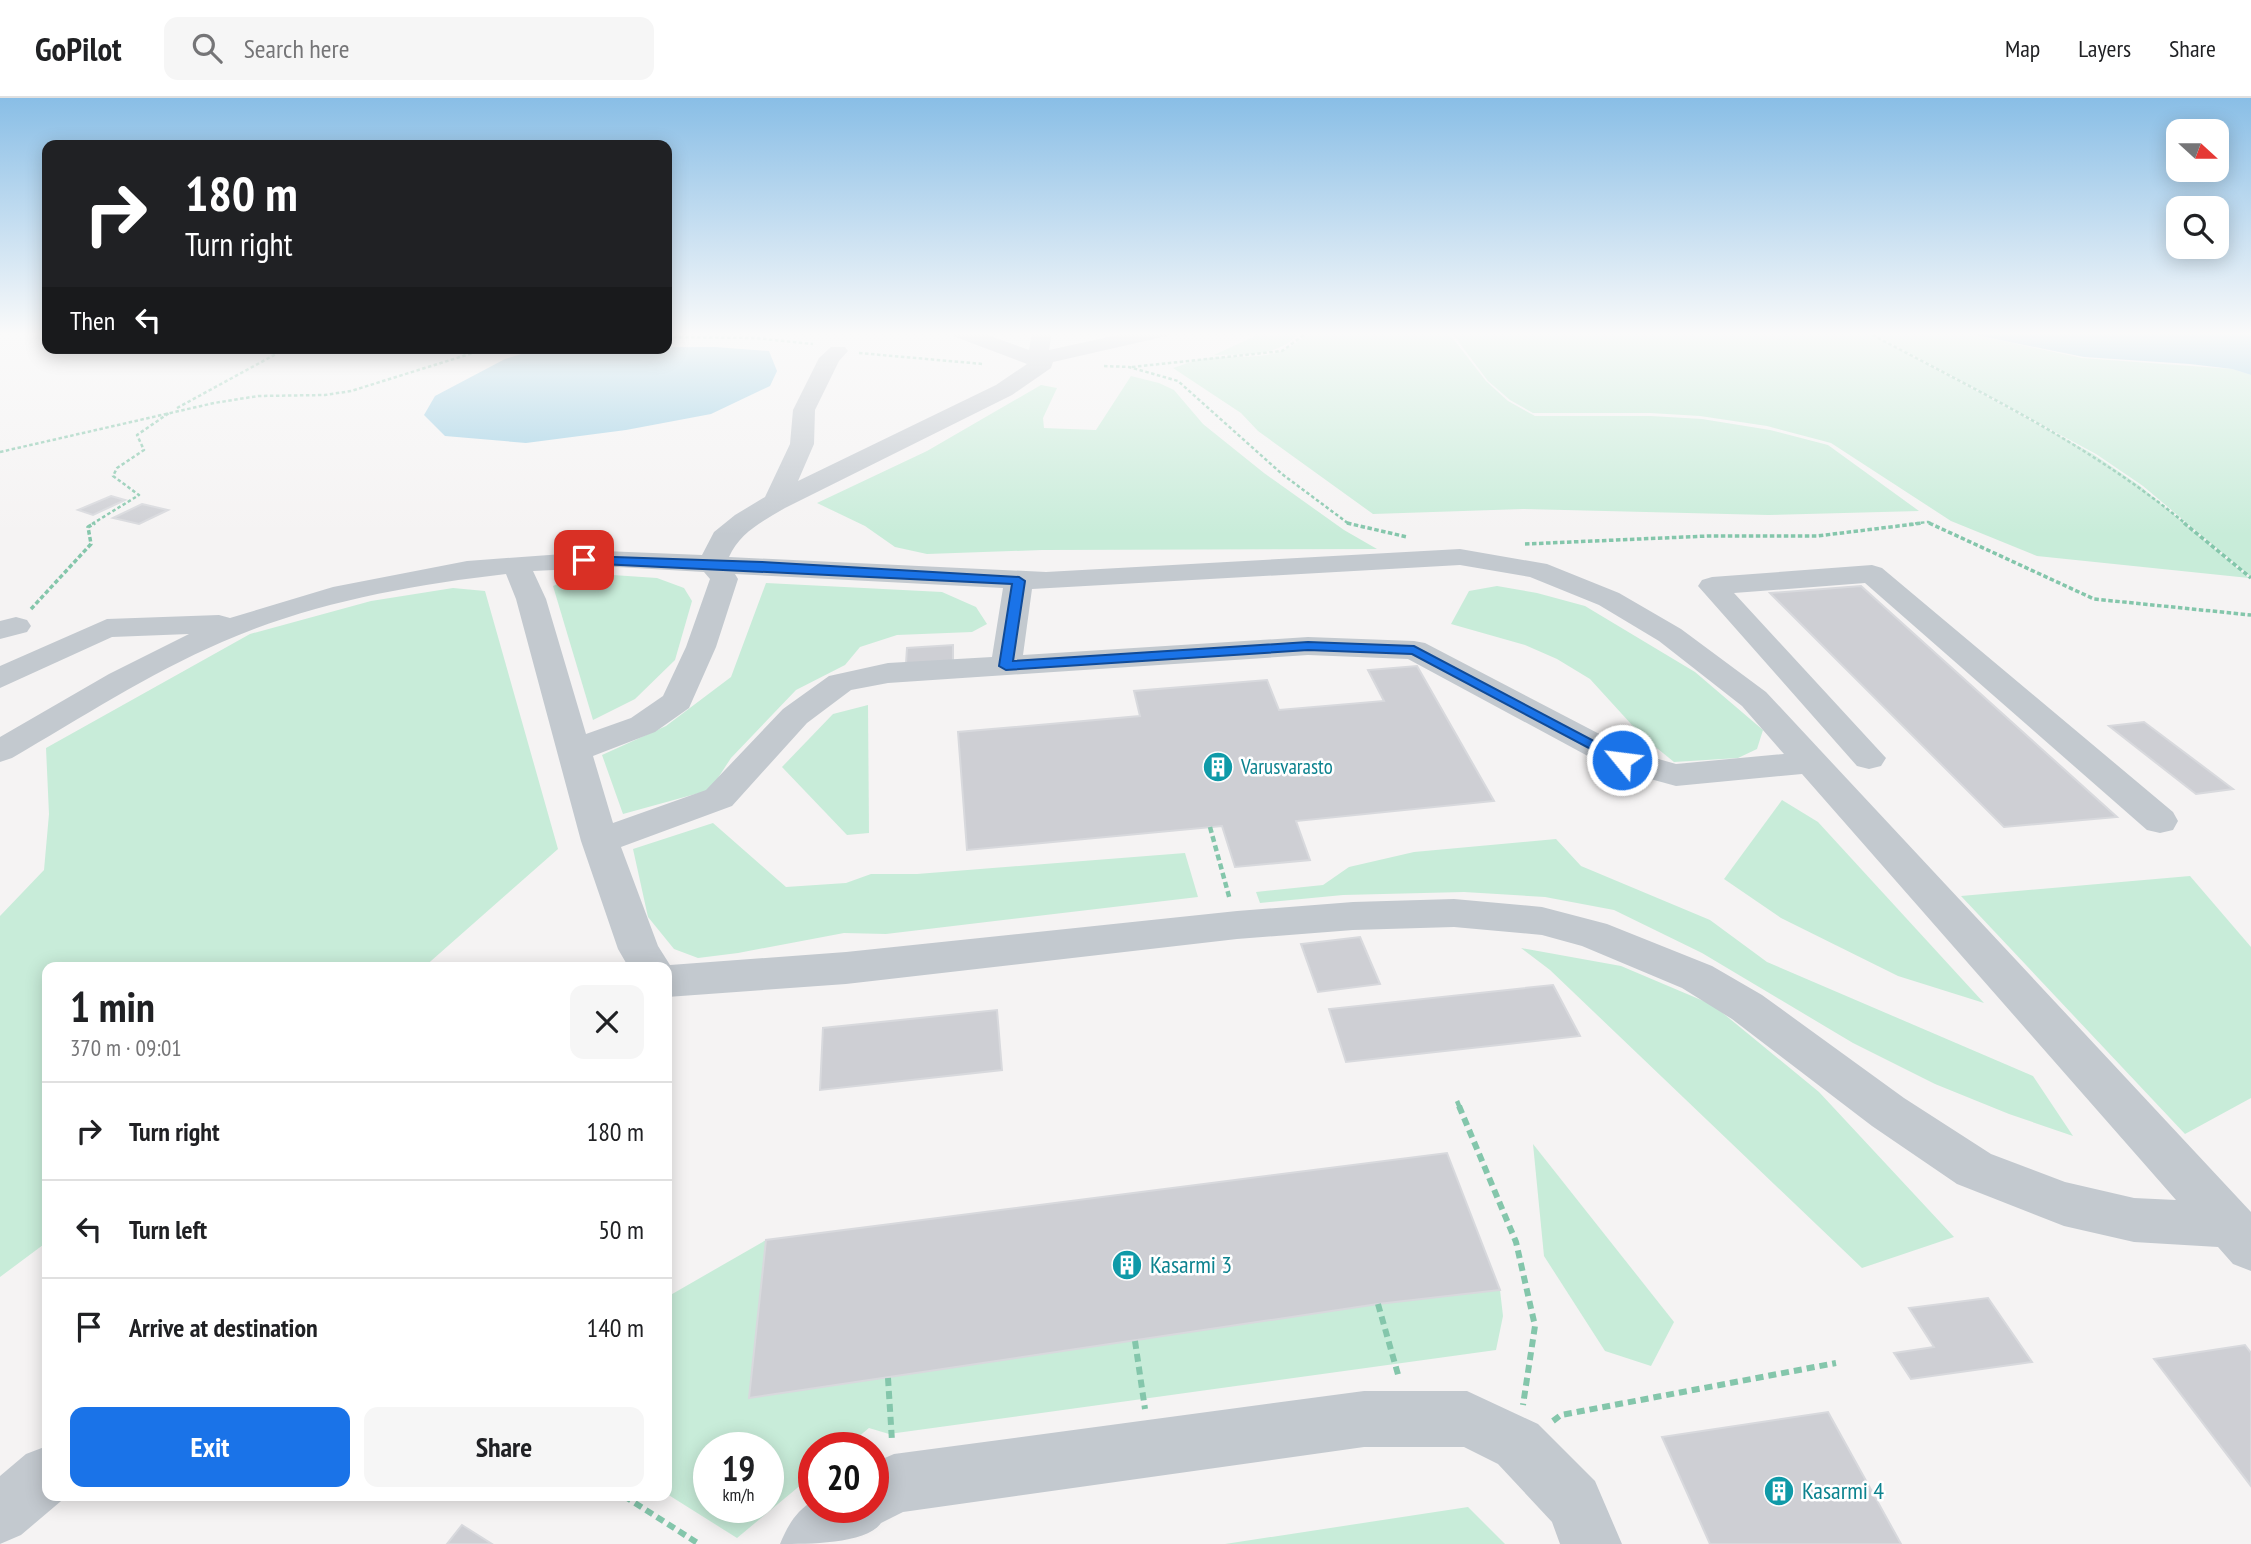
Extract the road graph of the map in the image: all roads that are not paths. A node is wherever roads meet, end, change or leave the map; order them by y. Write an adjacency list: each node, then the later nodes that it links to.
1 (809, 399): 3 (street)
2 (985, 399): 3 (street)
3 (776, 502): 5 (street)
4 (516, 564): 5 (street); 7 (street); 10 (street)
5 (712, 564): 6 (street); 10 (street)
6 (1019, 581): 8 (street); 13 (street)
7 (244, 622): 9 (street); 11 (street)
8 (1006, 666): 13 (street); 15 (street)
9 (0, 678)
10 (576, 750): 15 (street)
11 (0, 751)
12 (1869, 758): 14 (street)
13 (1811, 762): 18 (street)
14 (2160, 821)
15 (600, 841): 16 (street)
16 (647, 962)
17 (672, 981): 18 (street)
18 (2241, 1237)
19 (42, 1479): 21 (street)
20 (889, 1494): 24 (street)
21 (0, 1514)
22 (832, 1523): 23 (street)
23 (811, 1544)
24 (1591, 1544)

